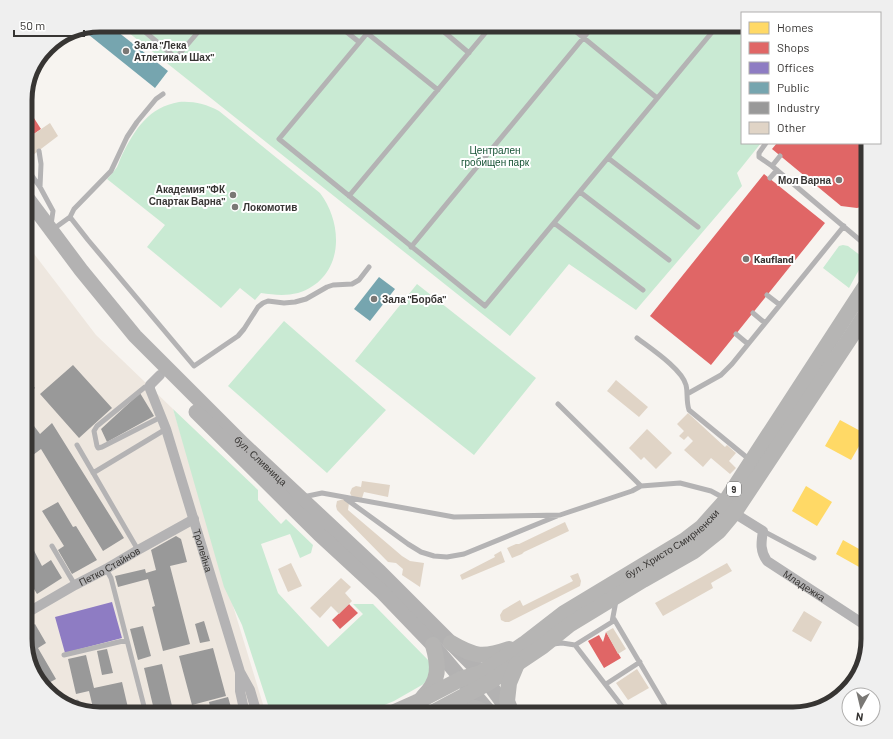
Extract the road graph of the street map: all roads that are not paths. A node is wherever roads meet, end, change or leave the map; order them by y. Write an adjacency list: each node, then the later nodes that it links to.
1 (145, 32): 2 (lane)
2 (198, 32)
3 (347, 32): 11 (lane)
4 (444, 32): 12 (lane)
5 (486, 32): 12 (lane)
6 (577, 32): 10 (lane)
7 (589, 32): 10 (lane)
8 (712, 32): 15 (lane)
9 (367, 33): 11 (lane); 13 (lane)
10 (584, 38): 15 (lane); 35 (lane)
11 (359, 42): 26 (lane)
12 (469, 53): 13 (lane)
13 (438, 90): 26 (lane)
14 (163, 94): 28 (lane)
15 (657, 98): 19 (lane)
16 (765, 144): 20 (lane)
17 (38, 151): 24 (lane)
18 (780, 156): 20 (lane)
19 (608, 158): 25 (lane); 32 (lane)
20 (772, 166): 21 (lane)
21 (777, 170): 23 (lane); 31 (lane)
22 (32, 175): 24 (lane)
23 (770, 178)
24 (40, 186): 33 (lane)
25 (580, 192): 30 (lane); 36 (lane)
26 (348, 196): 35 (lane)
27 (32, 204): 33 (main road, бул. Сливница)
28 (70, 216): 33 (lane); 37 (lane)
29 (32, 220): 48 (main road, бул. Сливница)
30 (554, 223): 35 (lane); 38 (lane)
31 (844, 226): 34 (lane); 41 (lane)
32 (698, 227)
33 (51, 230): 57 (main road, бул. Сливница)
34 (861, 241)
35 (411, 247)
36 (669, 260)
37 (369, 267)
38 (643, 290)
39 (861, 293): 54 (main road, бул. Христо Смирненски / 9)
40 (767, 295): 41 (lane)
41 (780, 305): 44 (lane)
42 (753, 313): 44 (lane)
43 (861, 321): 59 (main road, бул. Христо Смирненски / 9)
44 (765, 323): 47 (lane)
45 (736, 334): 47 (lane)
46 (637, 338): 49 (lane)
47 (748, 344): 49 (lane)
48 (155, 381): 51 (street, Тролейна); 51 (lane); 75 (main road, бул. Сливница)
49 (687, 394): 54 (lane)
50 (558, 404): 56 (lane)
51 (161, 417): 52 (street, Тролейна)
52 (166, 429): 55 (lane); 61 (street, Тролейна)
53 (77, 445): 55 (lane)
54 (752, 462): 59 (main road, бул. Христо Смирненски / 9)
55 (93, 473): 64 (lane)
56 (641, 486): 59 (lane); 60 (lane)
57 (301, 497): 58 (lane); 73 (main road, бул. Сливница)
58 (343, 497): 60 (lane); 60 (lane)
59 (730, 506): 62 (street); 68 (main road, бул. Христо Смирненски / 9); 74 (main road, бул. Христо Смирненски / 9)
60 (560, 515)
61 (194, 519): 64 (street, Петко Стайнов); 81 (street, Тролейна)
62 (763, 531): 65 (lane); 71 (street, Младежка)
63 (52, 546): 67 (lane)
64 (138, 550): 66 (street, Петко Стайнов)
65 (814, 558)
66 (106, 569): 67 (street, Петко Стайнов); 72 (lane)
67 (75, 585): 69 (street, Петко Стайнов)
68 (617, 596): 70 (lane); 77 (main road, бул. Христо Смирненски / 9)
69 (32, 610)
70 (614, 619): 76 (lane); 79 (lane)
71 (861, 622)
72 (127, 640): 78 (lane); 87 (lane)
73 (451, 643): 74 (main road); 82 (main road, бул. Сливница)
74 (524, 644): 82 (main road, бул. Христо Смирненски / 9)
75 (433, 645): 83 (main road, бул. Сливница); 86 (main road)
76 (575, 645): 77 (lane); 84 (lane)
77 (543, 646): 80 (main road, бул. Христо Смирненски / 9)
78 (64, 655)
79 (640, 662): 84 (lane); 98 (lane)
80 (517, 664): 82 (main road, бул. Христо Смирненски / 9); 96 (main road)
81 (240, 672): 88 (street, Тролейна); 89 (street, Тролейна)
82 (484, 678): 83 (main road, бул. Христо Смирненски / 9); 85 (main road, бул. Христо Смирненски / 9); 95 (main road, бул. Сливница)
83 (461, 679): 85 (main road, бул. Сливница); 86 (main road, бул. Христо Смирненски / 9)
84 (606, 684): 97 (lane)
85 (472, 692): 91 (main road, бул. Христо Смирненски / 9); 94 (main road, бул. Сливница)
86 (417, 702): 90 (main road, бул. Христо Смирненски / 9)
87 (144, 707)
88 (244, 707)
89 (255, 707)
90 (406, 707)
91 (444, 707)
92 (459, 707): 93 (main road)
93 (469, 707)
94 (484, 707)
95 (507, 707)
96 (509, 707)
97 (623, 707)
98 (666, 707)

